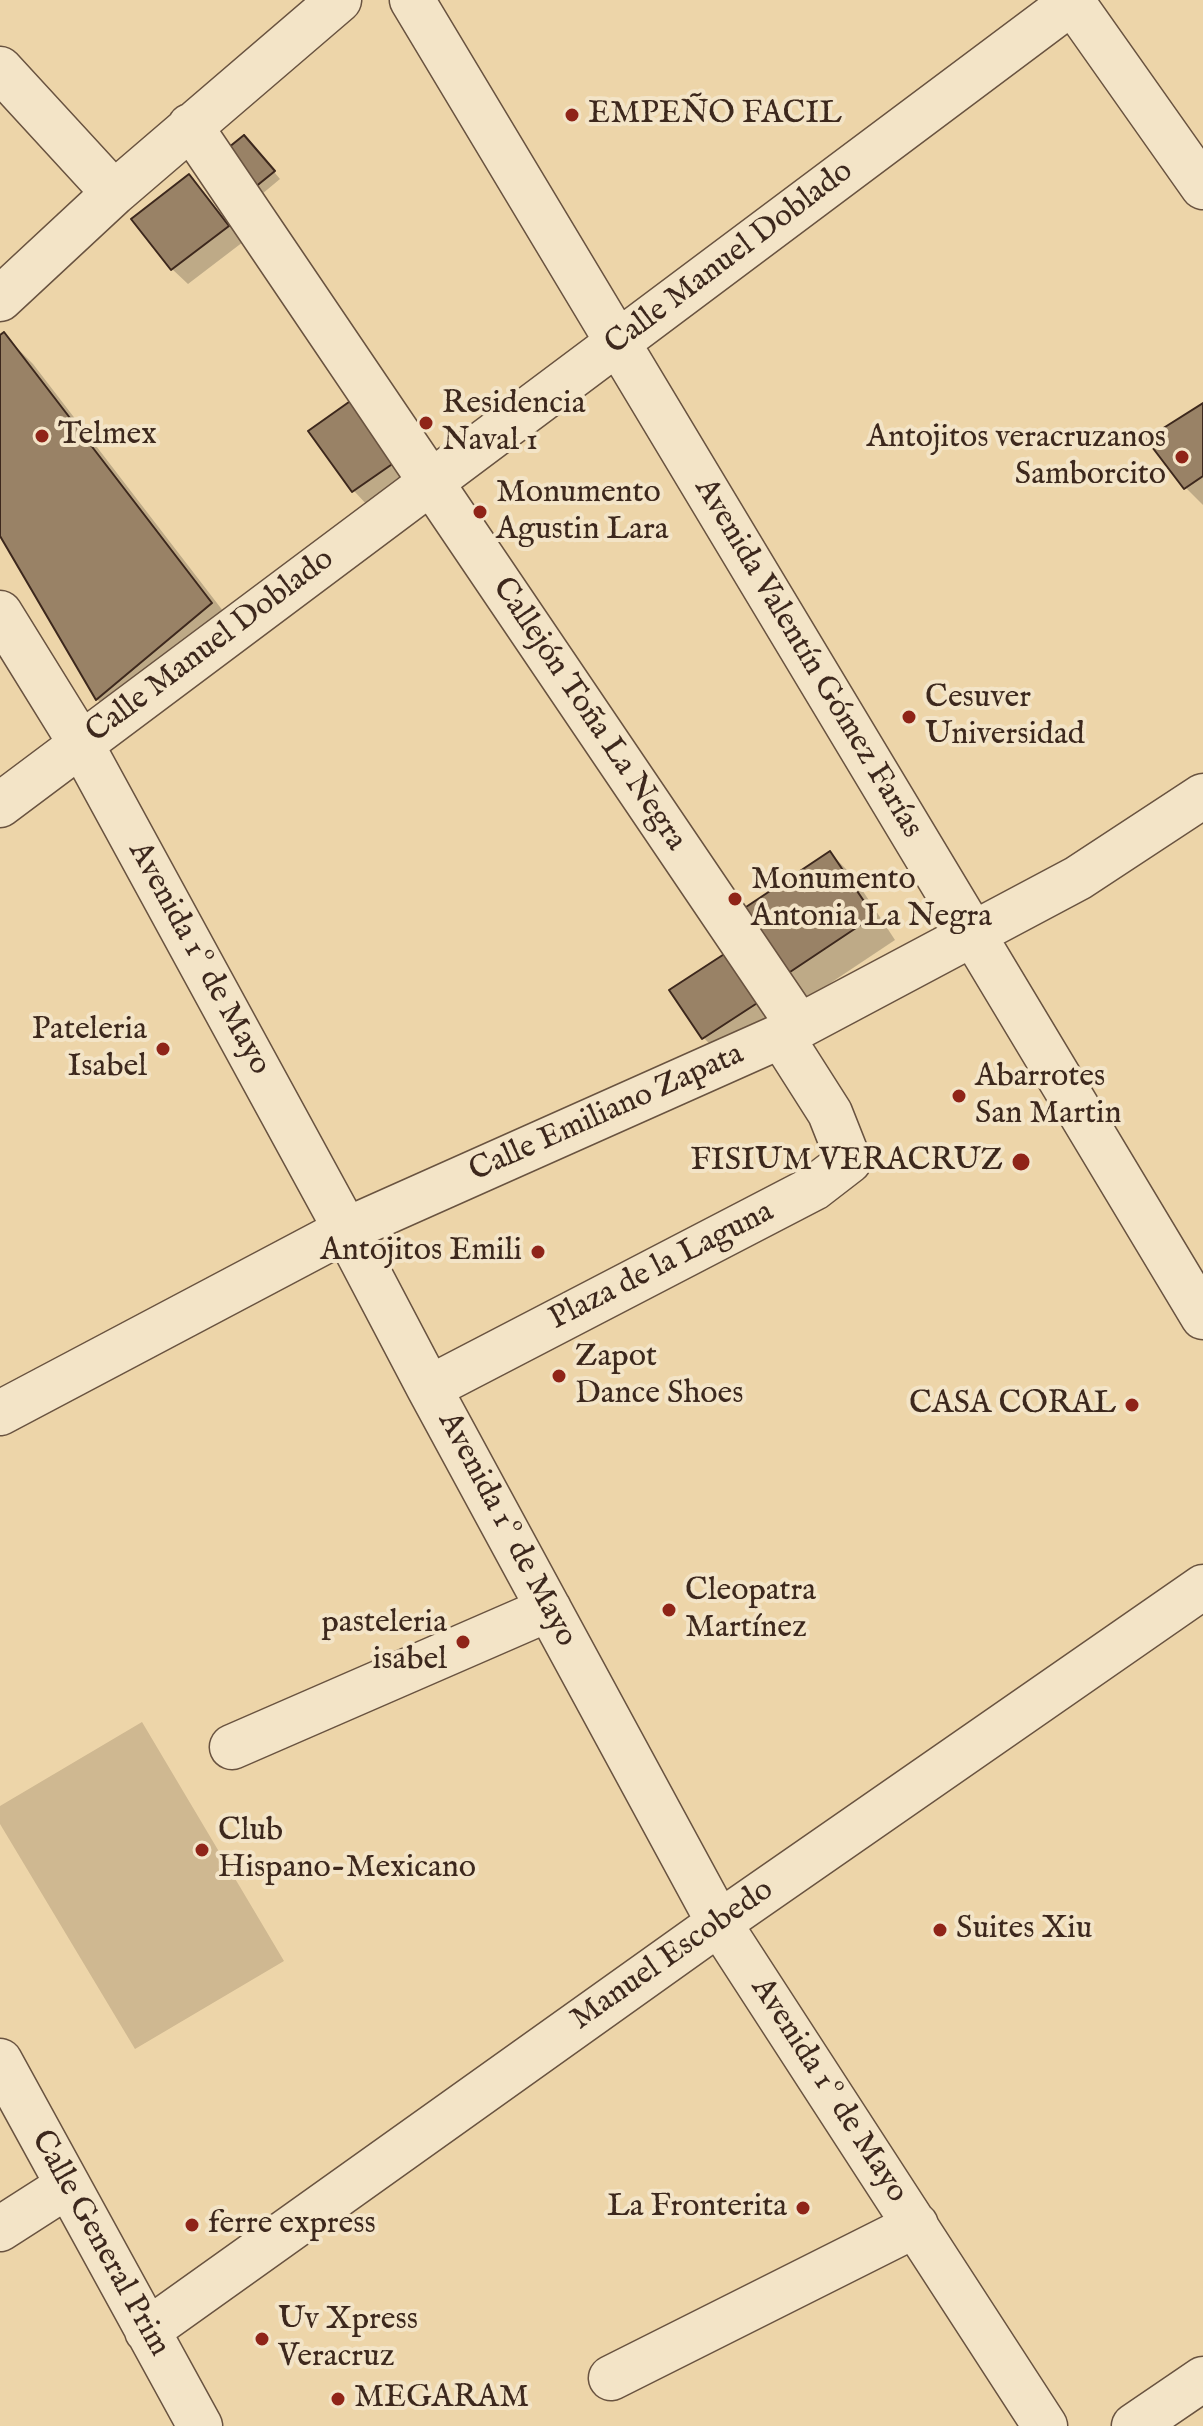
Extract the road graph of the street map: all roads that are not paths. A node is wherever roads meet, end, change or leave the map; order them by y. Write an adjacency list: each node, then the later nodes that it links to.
1 (339, 0): 5 (street)
2 (412, 0): 9 (street, Avenida Valentín Gómez Farías)
3 (1073, 1): 6 (street); 9 (street, Calle Manuel Doblado)
4 (1, 71): 7 (street)
5 (190, 126): 7 (street); 10 (street, Callejón Toña La Negra)
6 (1203, 187)
7 (114, 193): 8 (street)
8 (0, 299)
9 (618, 343): 10 (street, Calle Manuel Doblado); 15 (street, Avenida Valentín Gómez Farías)
10 (431, 484): 12 (street, Calle Manuel Doblado); 16 (street, Callejón Toña La Negra)
11 (0, 613): 12 (street, Avenida 1º de Mayo)
12 (81, 744): 14 (street, Calle Manuel Doblado); 17 (street, Avenida 1º de Mayo)
13 (1203, 796): 15 (street, Calle Emiliano Zapata)
14 (0, 805)
15 (971, 933): 16 (street, Calle Emiliano Zapata); 18 (street, Avenida Valentín Gómez Farías)
16 (790, 1031): 17 (street, Calle Emiliano Zapata); 19 (street, Plaza de la Laguna)
17 (346, 1230): 19 (street, Avenida 1º de Mayo); 20 (street, Calle Emiliano Zapata)
18 (1203, 1317)
19 (429, 1388): 22 (street, Avenida 1º de Mayo)
20 (0, 1413)
21 (1203, 1587): 24 (street, Manuel Escobedo)
22 (549, 1609): 23 (street); 24 (street, Avenida 1º de Mayo)
23 (232, 1747)
24 (719, 1923): 27 (street, Avenida 1º de Mayo); 29 (street, Manuel Escobedo)
25 (0, 2061): 26 (street, Calle General Prim)
26 (67, 2186): 28 (street); 29 (street, Calle General Prim)
27 (916, 2225): 30 (street); 34 (street, Avenida 1º de Mayo)
28 (0, 2229)
29 (147, 2331): 33 (street, Calle General Prim)
30 (611, 2378)
31 (1203, 2379): 32 (street)
32 (1161, 2419)
33 (200, 2426)
34 (1045, 2426)

